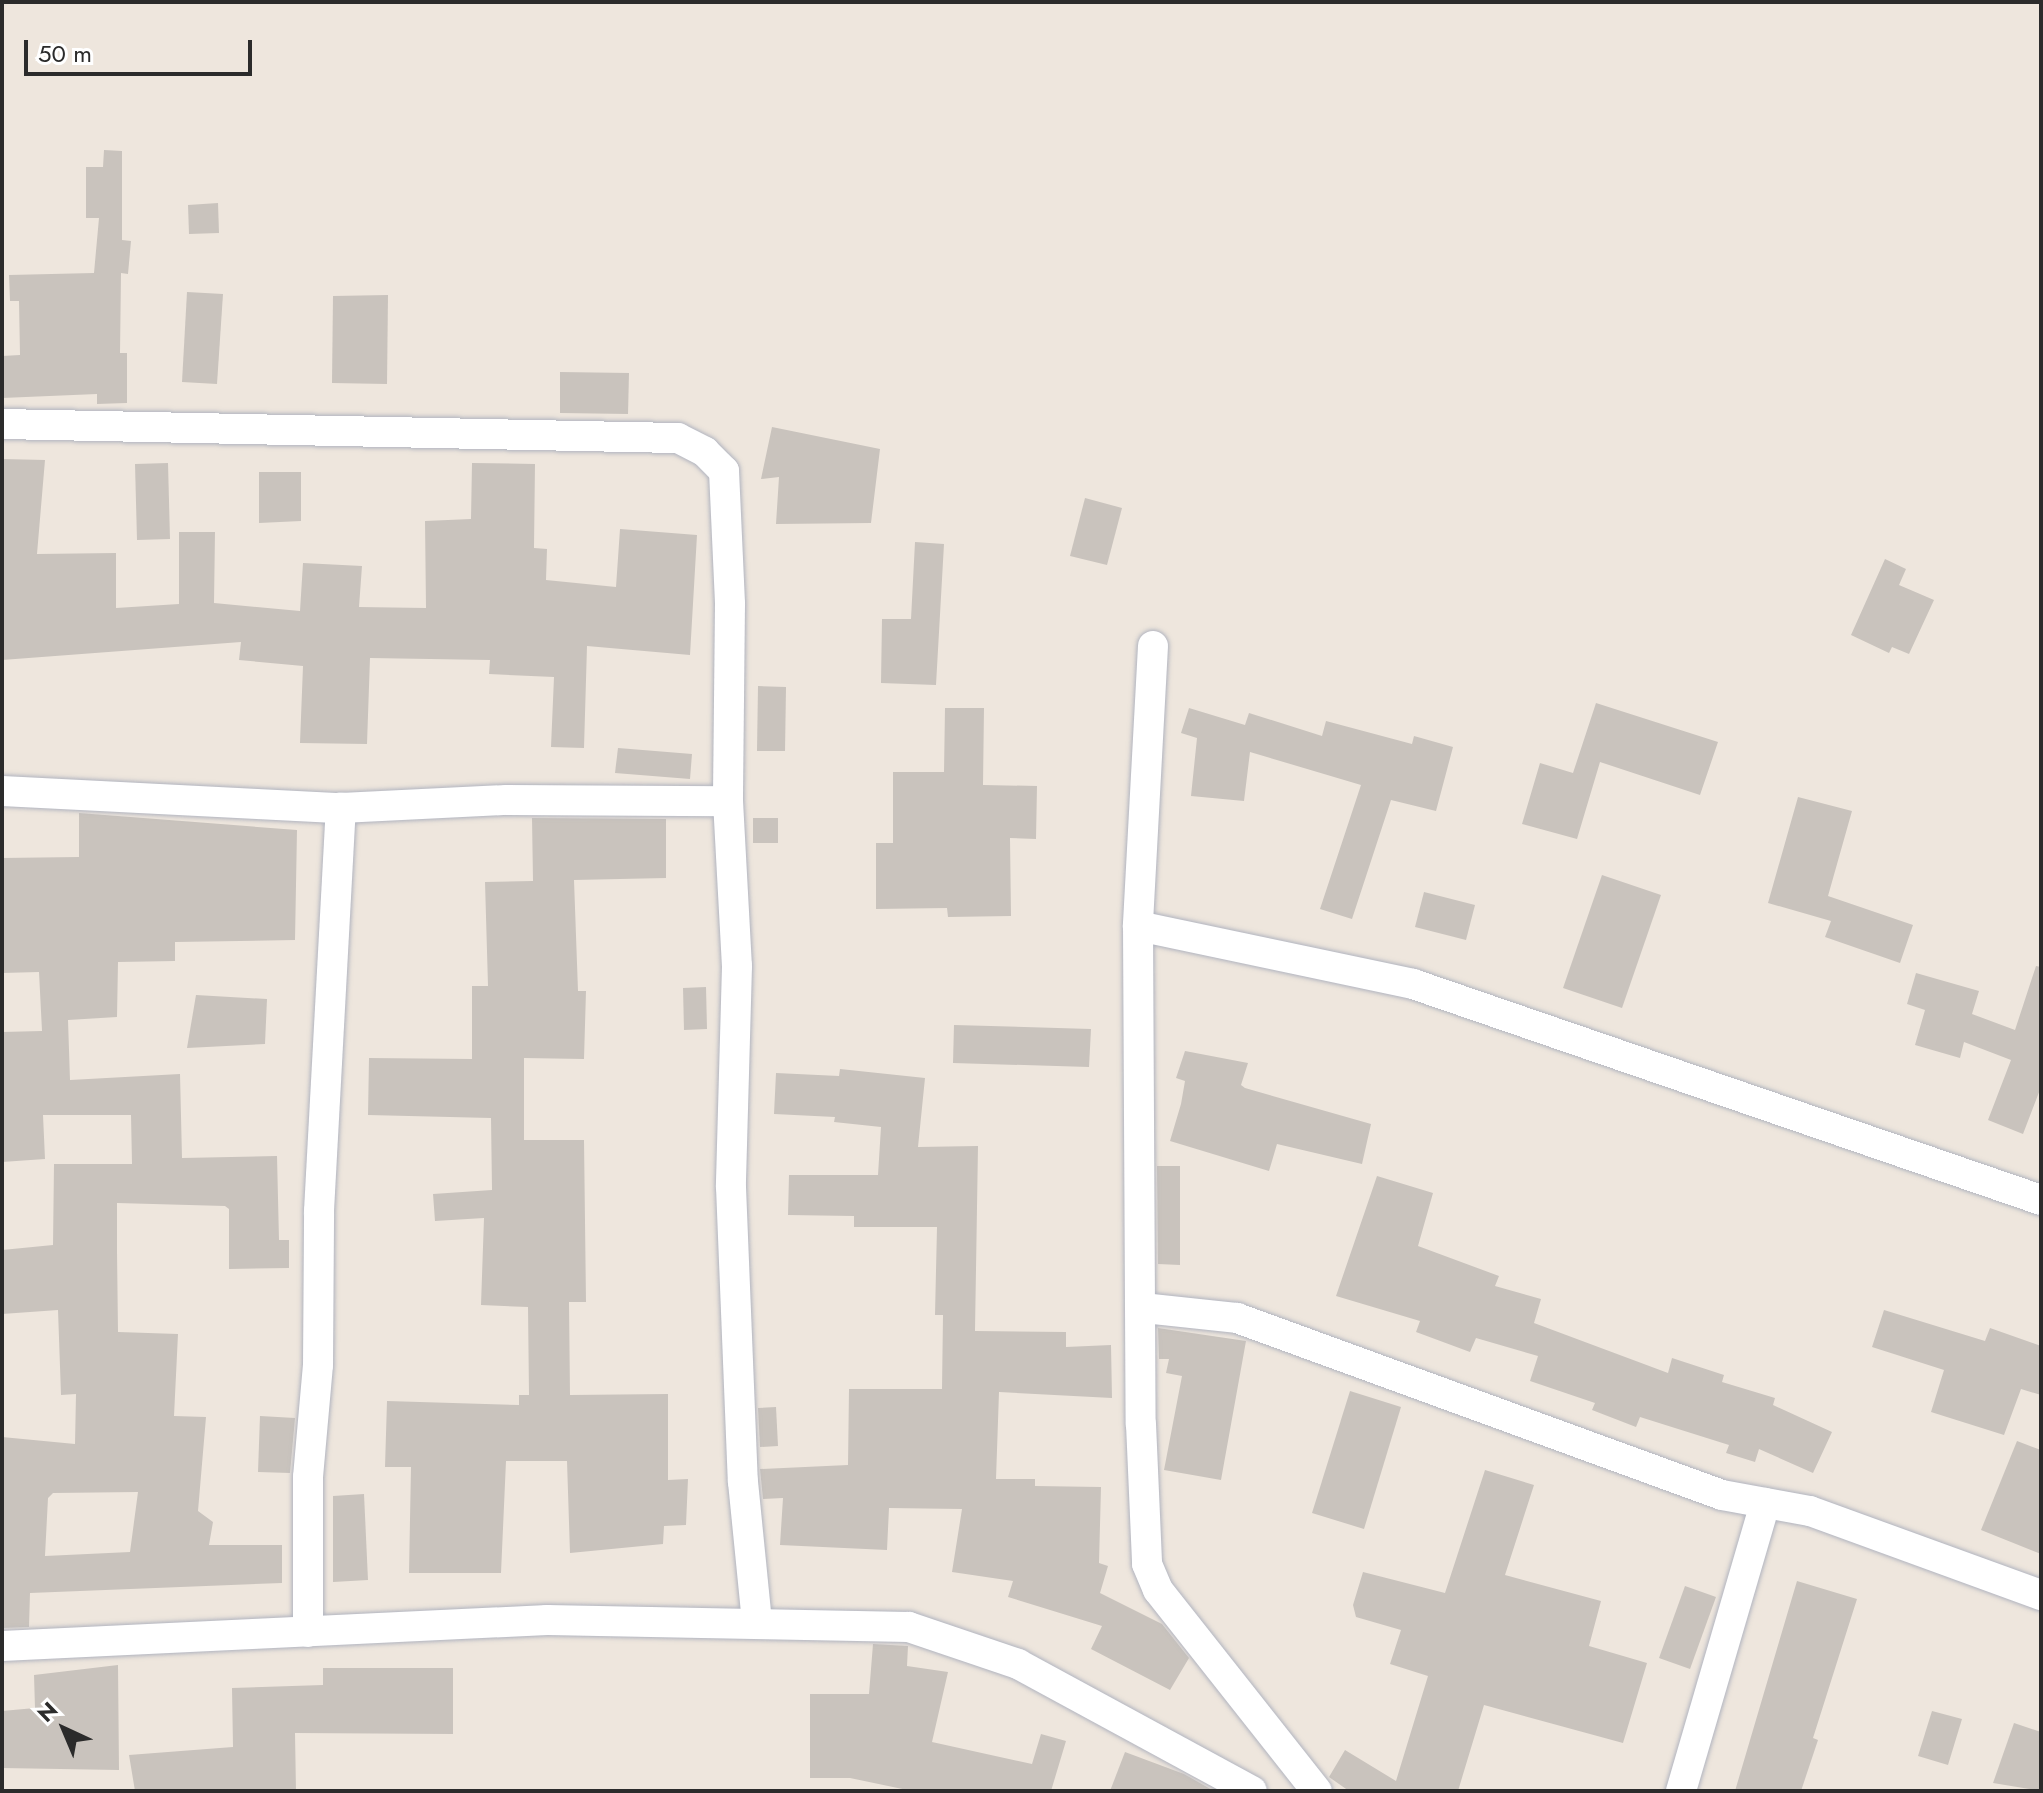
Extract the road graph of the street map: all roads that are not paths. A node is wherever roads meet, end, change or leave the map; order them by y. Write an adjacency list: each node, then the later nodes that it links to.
1 (2, 424): 4 (street)
2 (1153, 646): 6 (street)
3 (2, 791): 5 (street)
4 (728, 801): 5 (street); 11 (street)
5 (341, 808): 12 (street)
6 (1138, 926): 7 (street); 8 (street)
7 (2041, 1200)
8 (1143, 1308): 9 (street); 15 (street)
9 (1765, 1503): 10 (street); 16 (street)
10 (2041, 1595)
11 (757, 1622): 12 (street); 14 (street)
12 (308, 1632): 13 (street)
13 (2, 1646)
14 (1252, 1791)
15 (1317, 1791)
16 (1681, 1791)

